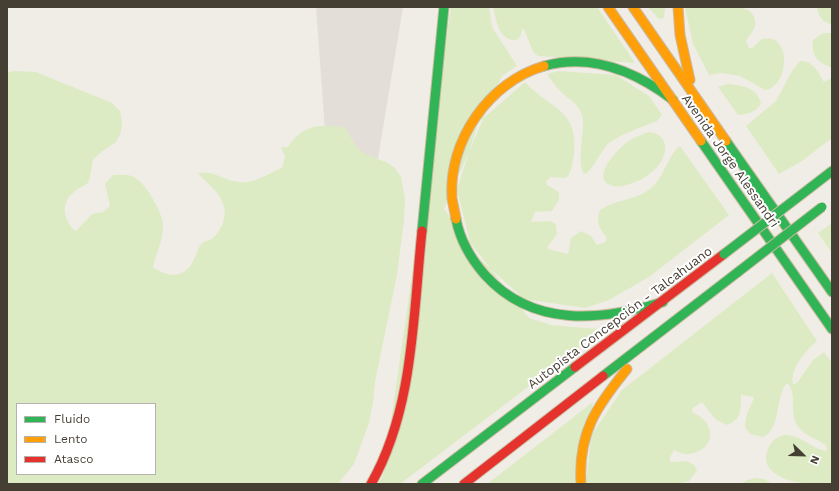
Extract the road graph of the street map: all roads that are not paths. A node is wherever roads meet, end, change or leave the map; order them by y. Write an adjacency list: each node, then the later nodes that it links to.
1 (444, 7): 13 (highway)
2 (608, 7): 6 (highway, Avenida Jorge Alessandri)
3 (633, 7): 5 (highway, Avenida Jorge Alessandri)
4 (678, 7): 5 (highway)
5 (695, 96): 9 (highway, Avenida Jorge Alessandri)
6 (673, 100): 10 (highway); 11 (highway, Avenida Jorge Alessandri)
7 (832, 171): 10 (highway, Autopista Concepción - Talcahuano, bridge)
8 (832, 200): 12 (highway, bridge)
9 (832, 292)
10 (663, 302): 14 (highway, Autopista Concepción - Talcahuano)
11 (832, 329)
12 (657, 336): 15 (highway); 16 (highway)
13 (371, 484)
14 (422, 484)
15 (464, 484)
16 (581, 484)

